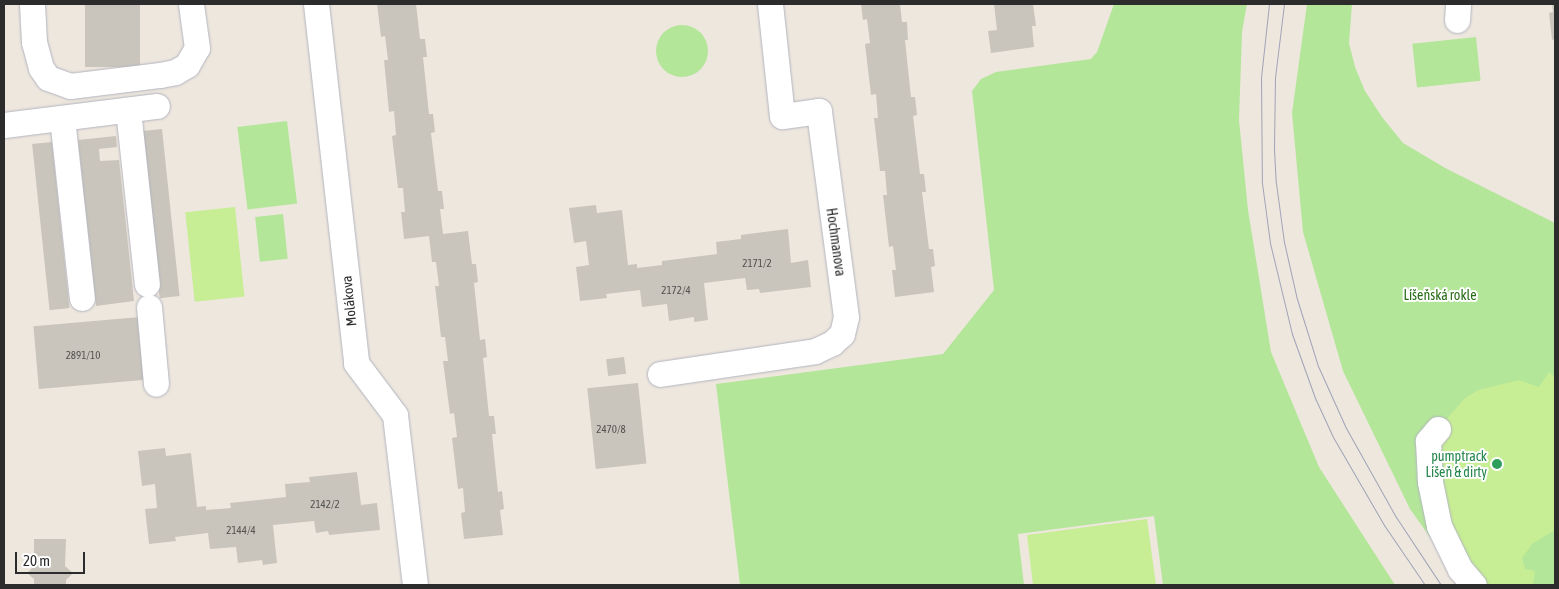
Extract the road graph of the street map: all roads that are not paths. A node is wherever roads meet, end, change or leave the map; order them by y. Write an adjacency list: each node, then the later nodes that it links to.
1 (32, 4): 2 (street)
2 (191, 4)
3 (316, 4): 13 (street, Molákova)
4 (770, 4): 10 (street, Hochmanova)
5 (157, 106): 6 (street)
6 (128, 110): 7 (street); 11 (street)
7 (62, 118): 8 (street); 9 (street)
8 (4, 125)
9 (82, 298)
10 (660, 374)
11 (156, 384)
12 (1438, 429): 14 (street)
13 (415, 585)
14 (1474, 585)

